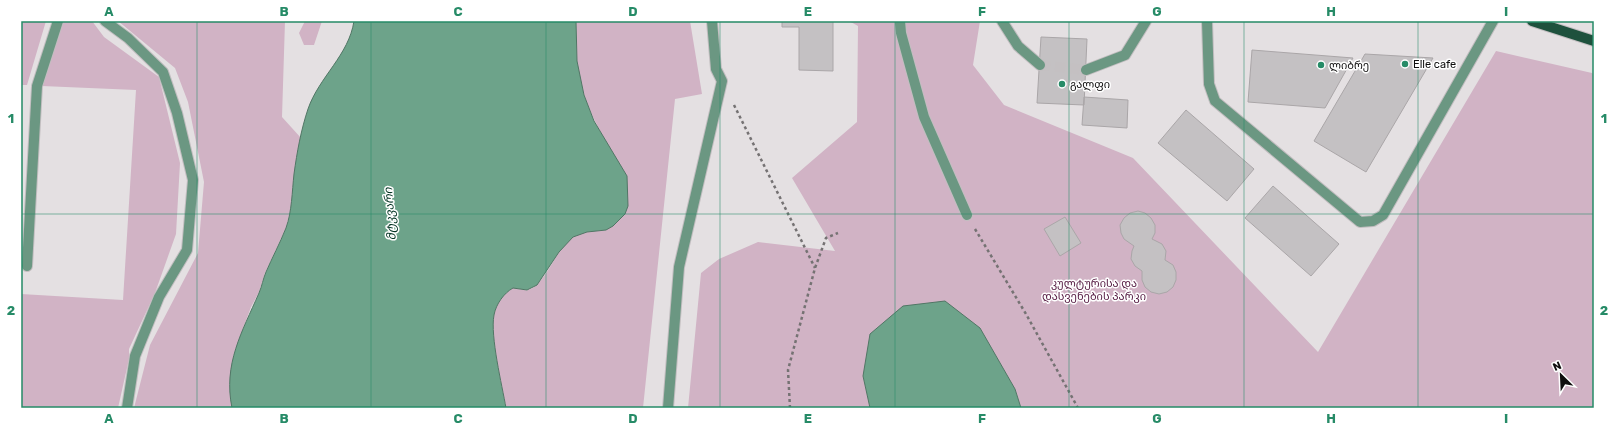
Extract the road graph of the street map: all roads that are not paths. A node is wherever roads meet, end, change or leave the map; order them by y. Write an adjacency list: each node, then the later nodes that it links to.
1 (58, 21): 14 (street)
2 (105, 21): 15 (street)
3 (712, 21): 16 (street)
4 (900, 21): 13 (street)
5 (1002, 21): 11 (street)
6 (1146, 21): 12 (street)
7 (1207, 21): 8 (street)
8 (1494, 21)
9 (1532, 21): 10 (main road)
10 (1594, 41)
11 (1040, 65)
12 (1086, 70)
13 (967, 215)
14 (27, 266)
15 (127, 408)
16 (668, 408)

